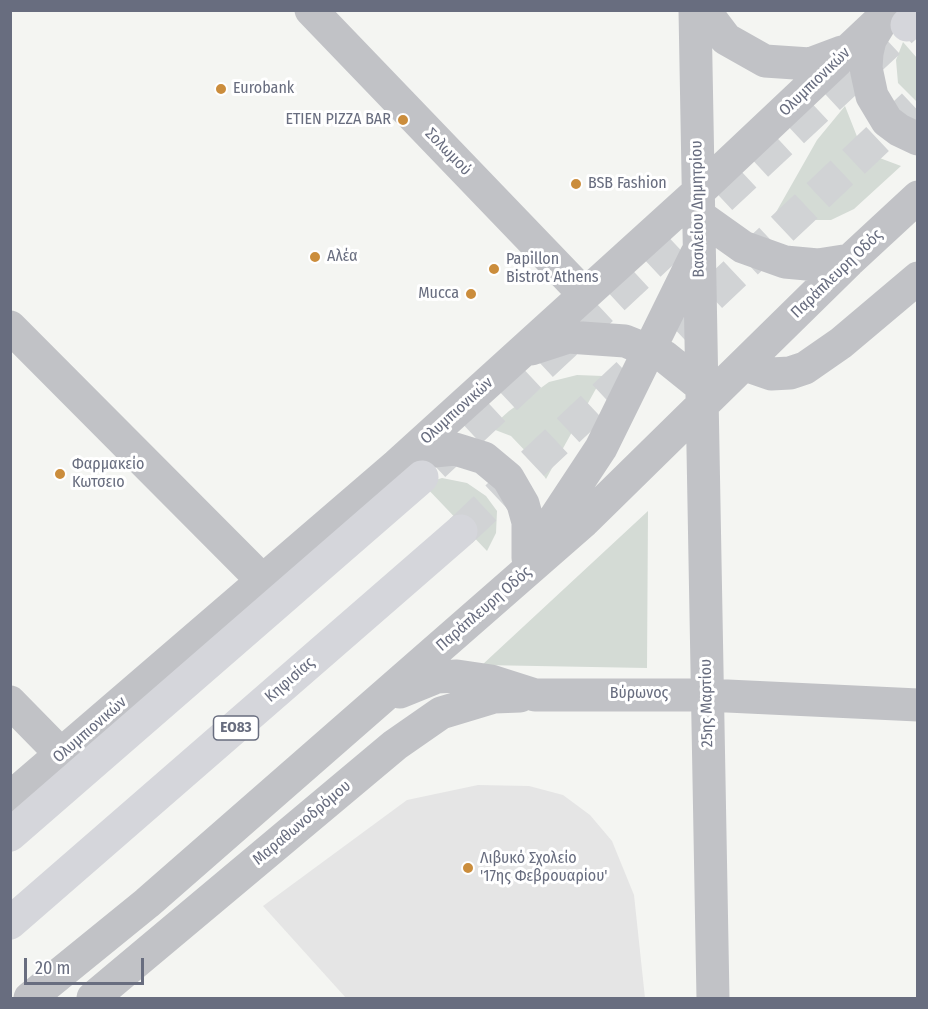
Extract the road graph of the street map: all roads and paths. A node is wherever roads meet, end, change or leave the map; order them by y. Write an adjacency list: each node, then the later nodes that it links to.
1 (311, 10): 12 (street, Σολωμού)
2 (695, 10): 8 (street, Βασιλείου Δημητρίου)
3 (704, 10): 5 (street)
4 (900, 16): 5 (street, Ολυμπιονικών); 6 (street)
5 (851, 46): 8 (street, Ολυμπιονικών)
6 (918, 139)
7 (918, 197): 10 (street, Παράπλευρη Οδός)
8 (698, 204): 9 (street, Βασιλείου Δημητρίου); 10 (street); 12 (street, Ολυμπιονικών)
9 (699, 249): 14 (street); 17 (street, Βασιλείου Δημητρίου)
10 (850, 260): 16 (street, Παράπλευρη Οδός)
11 (918, 279): 16 (street)
12 (584, 294): 15 (street, Ολυμπιονικών)
13 (10, 327): 21 (street)
14 (650, 350): 15 (street); 17 (street); 20 (street)
15 (523, 351): 18 (street, Ολυμπιονικών)
16 (745, 365): 17 (street, Παράπλευρη Οδός)
17 (701, 397): 22 (street, Παράπλευρη Οδός); 23 (street, 25ης Μαρτίου)
18 (409, 471): 20 (street); 21 (street, Ολυμπιονικών); 30 (main road)
19 (461, 531): 31 (main road, Κηφισίας / ΕΟ83)
20 (528, 558): 22 (street)
21 (264, 581): 28 (street, Ολυμπιονικών)
22 (507, 589): 27 (street, Παράπλευρη Οδός)
23 (706, 694): 24 (street, Βύρωνος); 26 (street, Βύρωνος); 34 (street, 25ης Μαρτίου)
24 (535, 695): 27 (street, Βύρωνος); 33 (street, Μαραθωνοδρόμου)
25 (10, 702): 28 (street)
26 (918, 705)
27 (370, 708): 32 (street, Παράπλευρη Οδός)
28 (62, 754): 29 (street, Ολυμπιονικών)
29 (10, 798)
30 (10, 835)
31 (10, 923)
32 (30, 999)
33 (93, 999)
34 (713, 999)

